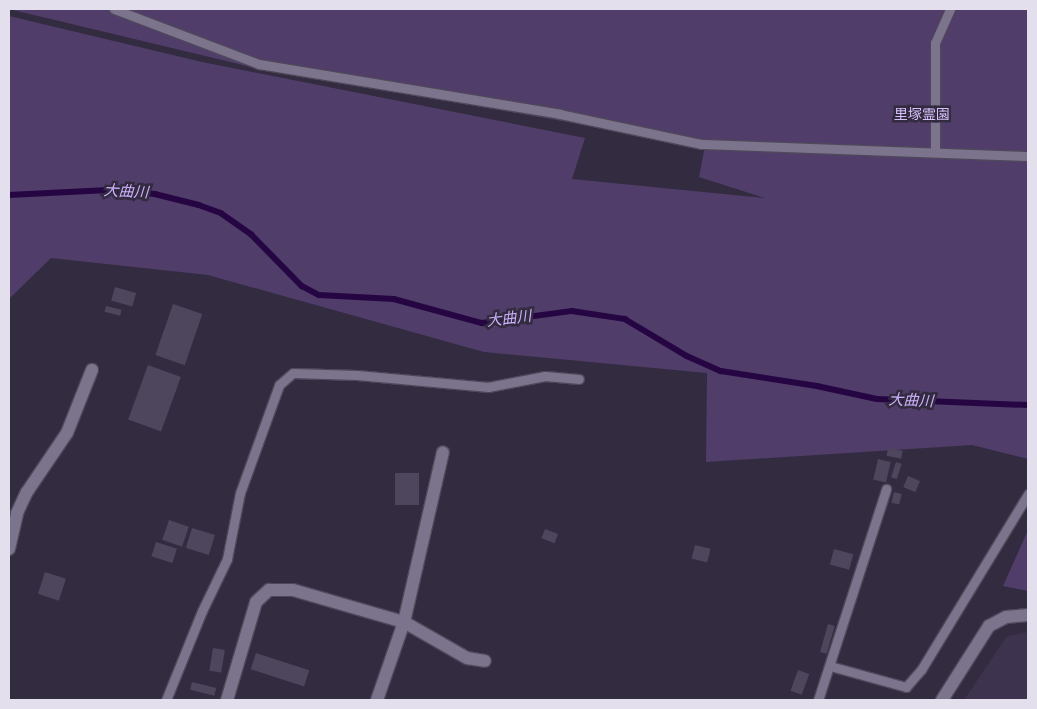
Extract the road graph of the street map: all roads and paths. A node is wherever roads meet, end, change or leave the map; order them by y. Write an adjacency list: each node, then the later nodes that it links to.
1 (114, 9): 3 (lane)
2 (950, 9): 3 (lane)
3 (935, 152): 4 (lane)
4 (1028, 156)
5 (92, 370): 10 (street)
6 (579, 379): 15 (lane)
7 (444, 452): 12 (street)
8 (886, 489): 14 (lane)
9 (1028, 494): 14 (lane)
10 (9, 549)
11 (1028, 616): 19 (street)
12 (404, 622): 13 (street); 16 (street); 17 (street)
13 (485, 661)
14 (830, 666): 18 (lane)
15 (166, 700)
16 (227, 700)
17 (377, 700)
18 (818, 700)
19 (942, 700)

